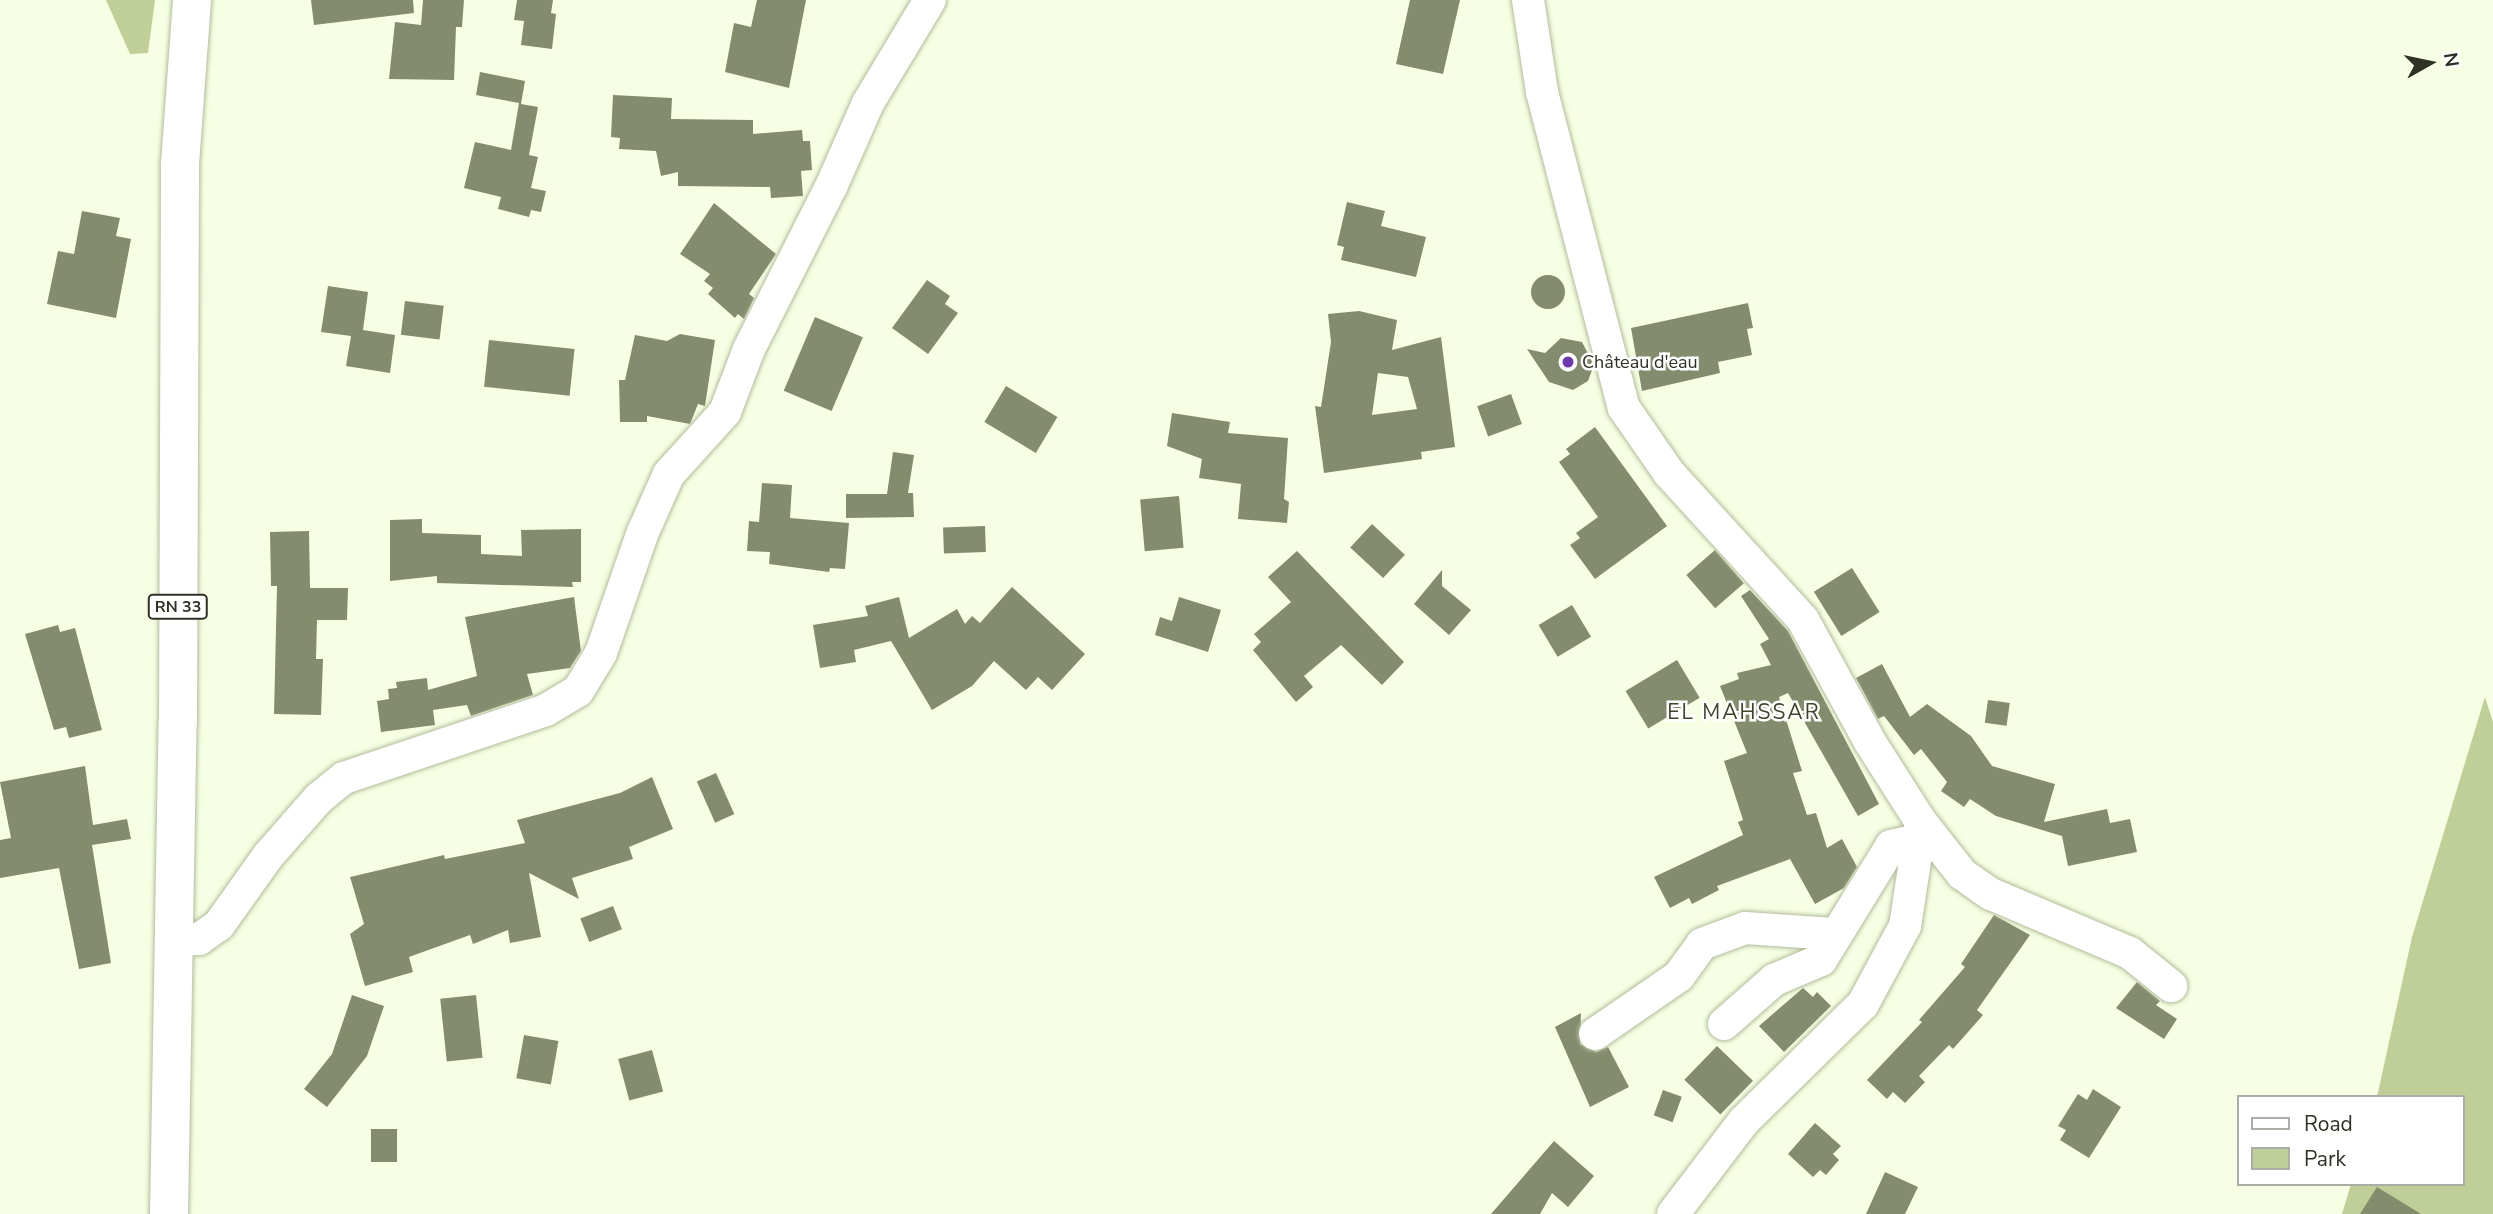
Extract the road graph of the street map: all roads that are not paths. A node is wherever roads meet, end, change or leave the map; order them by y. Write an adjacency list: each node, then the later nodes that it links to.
1 (192, 0): 6 (main road, RN 33)
2 (930, 0): 6 (street)
3 (1528, 0): 4 (street)
4 (1921, 830): 5 (street); 7 (street); 11 (street)
5 (1834, 934): 8 (street); 9 (street)
6 (173, 940): 10 (main road, RN 33)
7 (2171, 986)
8 (1724, 1024)
9 (1595, 1034)
10 (169, 1214)
11 (1673, 1214)

